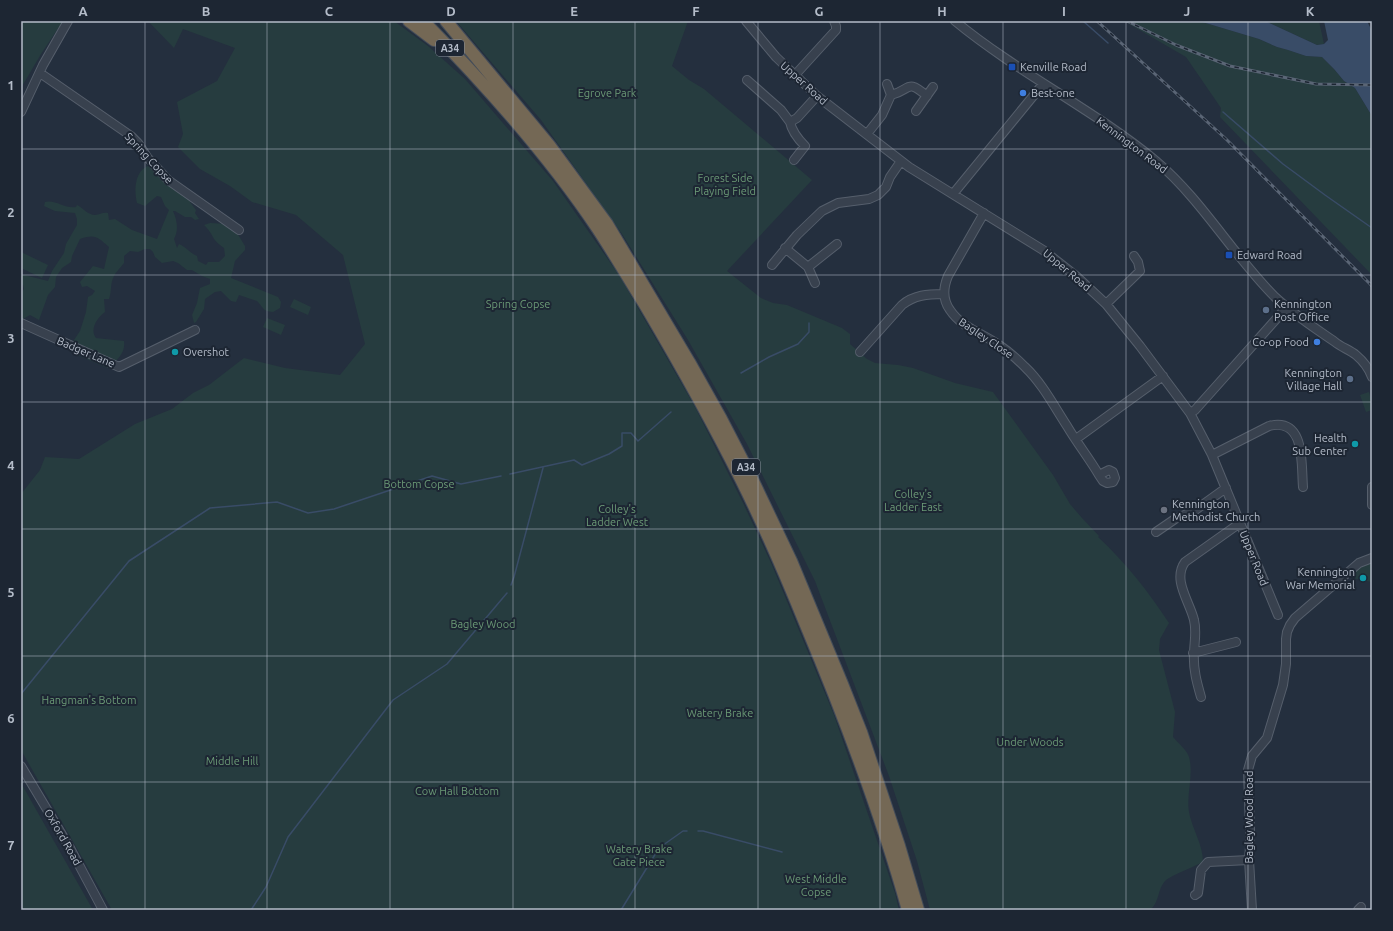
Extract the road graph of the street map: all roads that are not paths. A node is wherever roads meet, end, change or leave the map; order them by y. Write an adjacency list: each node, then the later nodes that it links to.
1 (409, 21): 10 (highway)
2 (423, 21): 10 (highway, A34)
3 (438, 21): 10 (highway, A34)
4 (446, 21): 10 (highway)
5 (746, 21): 11 (street, Upper Road)
6 (834, 21): 11 (street)
7 (955, 21): 14 (street, Kennington Road)
8 (65, 22): 9 (street)
9 (40, 73): 20 (street); 27 (street, Spring Copse)
10 (481, 73): 61 (highway, A34); 62 (highway, A34)
11 (795, 75): 17 (street, Upper Road)
12 (747, 80): 21 (street)
13 (887, 84): 16 (street)
14 (1043, 84): 25 (street); 36 (street, Kennington Road)
15 (933, 87): 18 (street)
16 (891, 95): 18 (street); 22 (street)
17 (817, 96): 21 (street); 22 (street, Upper Road)
18 (927, 96): 19 (street)
19 (916, 111)
20 (21, 112)
21 (790, 122): 23 (street)
22 (868, 134): 24 (street, Upper Road)
23 (794, 160)
24 (901, 161): 25 (street, Upper Road); 29 (street)
25 (953, 194): 26 (street, Upper Road)
26 (984, 213): 34 (street); 35 (street, Upper Road)
27 (239, 230)
28 (837, 244): 32 (street)
29 (785, 248): 31 (street); 32 (street)
30 (1134, 256): 35 (street)
31 (772, 266)
32 (808, 267): 33 (street)
33 (814, 283)
34 (943, 294): 39 (street); 43 (street, Bagley Close)
35 (1106, 304): 40 (street, Upper Road)
36 (1287, 307): 41 (street, Kennington Road); 42 (street)
37 (21, 323): 38 (street, Badger Lane)
38 (195, 330)
39 (860, 352)
40 (1163, 376): 42 (street, Upper Road); 43 (street)
41 (1372, 377)
42 (1190, 414): 44 (street, Upper Road)
43 (1076, 439): 45 (street, Bagley Close)
44 (1212, 455): 46 (street); 48 (street, Upper Road)
45 (1099, 475)
46 (1303, 487)
47 (1372, 487): 49 (street)
48 (1226, 488): 50 (street, Upper Road); 51 (street)
49 (1372, 505)
50 (1240, 523): 53 (street, Upper Road); 55 (street)
51 (1156, 532)
52 (1372, 558): 58 (street, Bagley Wood Road)
53 (1278, 615)
54 (1236, 642): 55 (street)
55 (1194, 654): 56 (street)
56 (1200, 697)
57 (21, 766): 60 (street, Oxford Road)
58 (1248, 860): 59 (street); 63 (street, Bagley Wood Road)
59 (1195, 895)
60 (103, 910)
61 (908, 910)
62 (918, 910)
63 (1252, 910)

